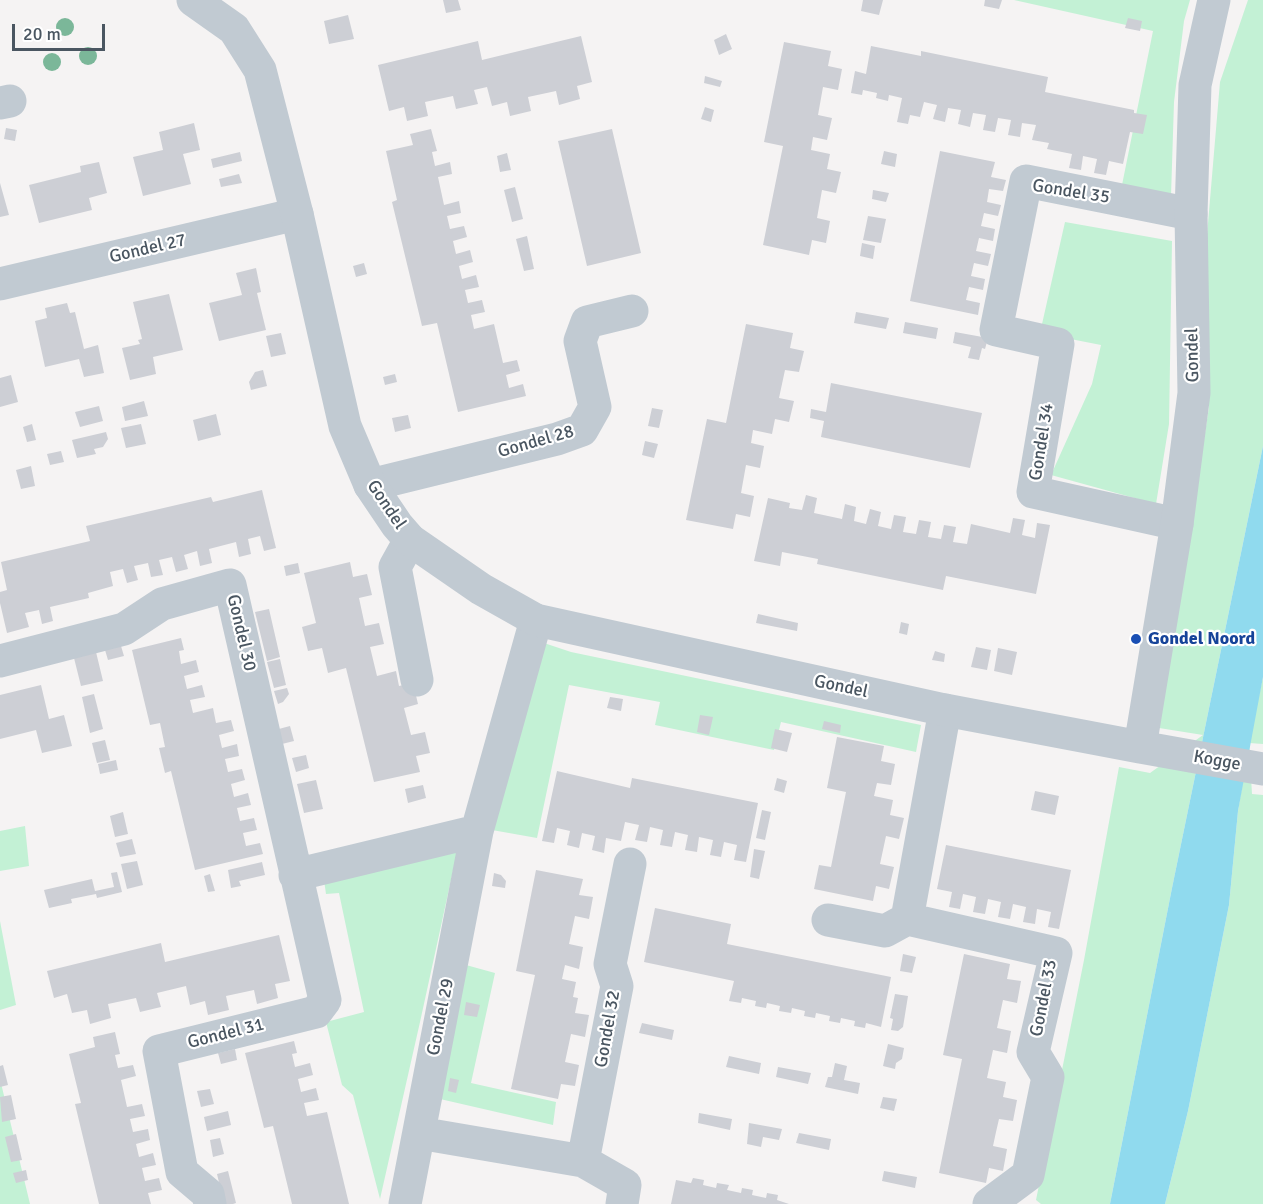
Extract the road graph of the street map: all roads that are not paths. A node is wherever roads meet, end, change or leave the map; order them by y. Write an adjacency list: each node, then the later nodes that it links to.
1 (193, 0): 3 (street, Gondel)
2 (1214, 0): 4 (street, Gondel)
3 (297, 214): 5 (street, Gondel 27); 8 (street, Gondel)
4 (1191, 214): 7 (street, Gondel 35); 9 (street, Gondel)
5 (0, 284)
6 (632, 311): 8 (street, Gondel 28)
7 (996, 330): 9 (street, Gondel 34)
8 (370, 485): 10 (street, Gondel)
9 (1177, 524): 15 (street, Gondel)
10 (410, 540): 11 (street, Gondel); 13 (street)
11 (536, 620): 14 (street, Gondel); 17 (street, Gondel 29)
12 (4, 660): 19 (street, Gondel 30)
13 (417, 680)
14 (945, 710): 15 (street, Gondel); 20 (street)
15 (1156, 750): 16 (street, Kogge)
16 (1263, 769)
17 (477, 831): 19 (street); 22 (street, Gondel 29)
18 (630, 864): 23 (street, Gondel 32)
19 (295, 875): 24 (street, Gondel 31)
20 (907, 918): 21 (street); 27 (street, Gondel 33)
21 (828, 920)
22 (419, 1132): 23 (street); 25 (street, Gondel 29)
23 (583, 1161): 26 (street)
24 (210, 1204)
25 (405, 1204)
26 (622, 1204)
27 (990, 1204)

